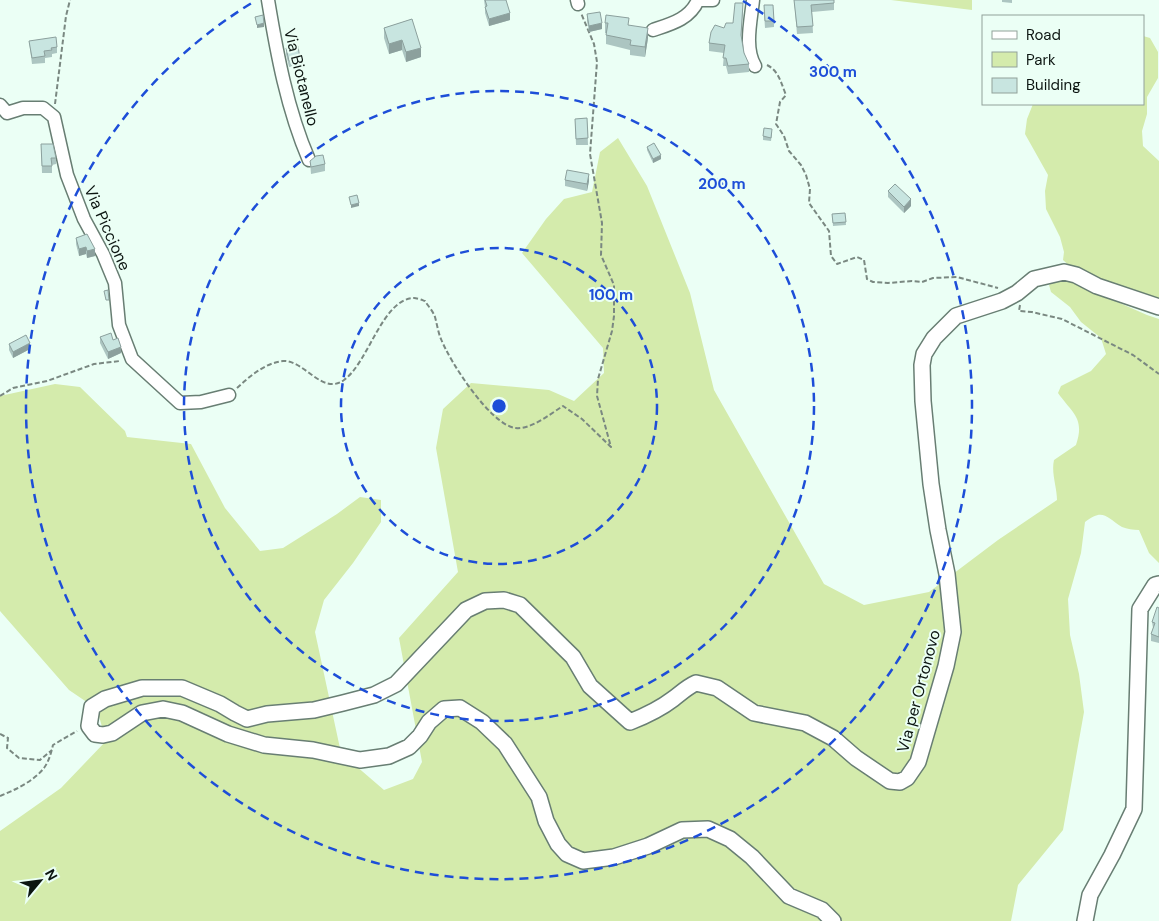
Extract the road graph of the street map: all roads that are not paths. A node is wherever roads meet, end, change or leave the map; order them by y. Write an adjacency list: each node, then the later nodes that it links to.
1 (268, 0): 8 (street, Via Biotanello)
2 (698, 0): 3 (street); 5 (street)
3 (713, 0)
4 (753, 0): 6 (street)
5 (653, 30)
6 (755, 66)
7 (0, 105): 10 (street, Via Piccione)
8 (308, 160)
9 (1159, 307): 12 (street, Via per Ortonovo)
10 (229, 395)
11 (1159, 584): 13 (street)
12 (834, 921)
13 (1085, 921)

